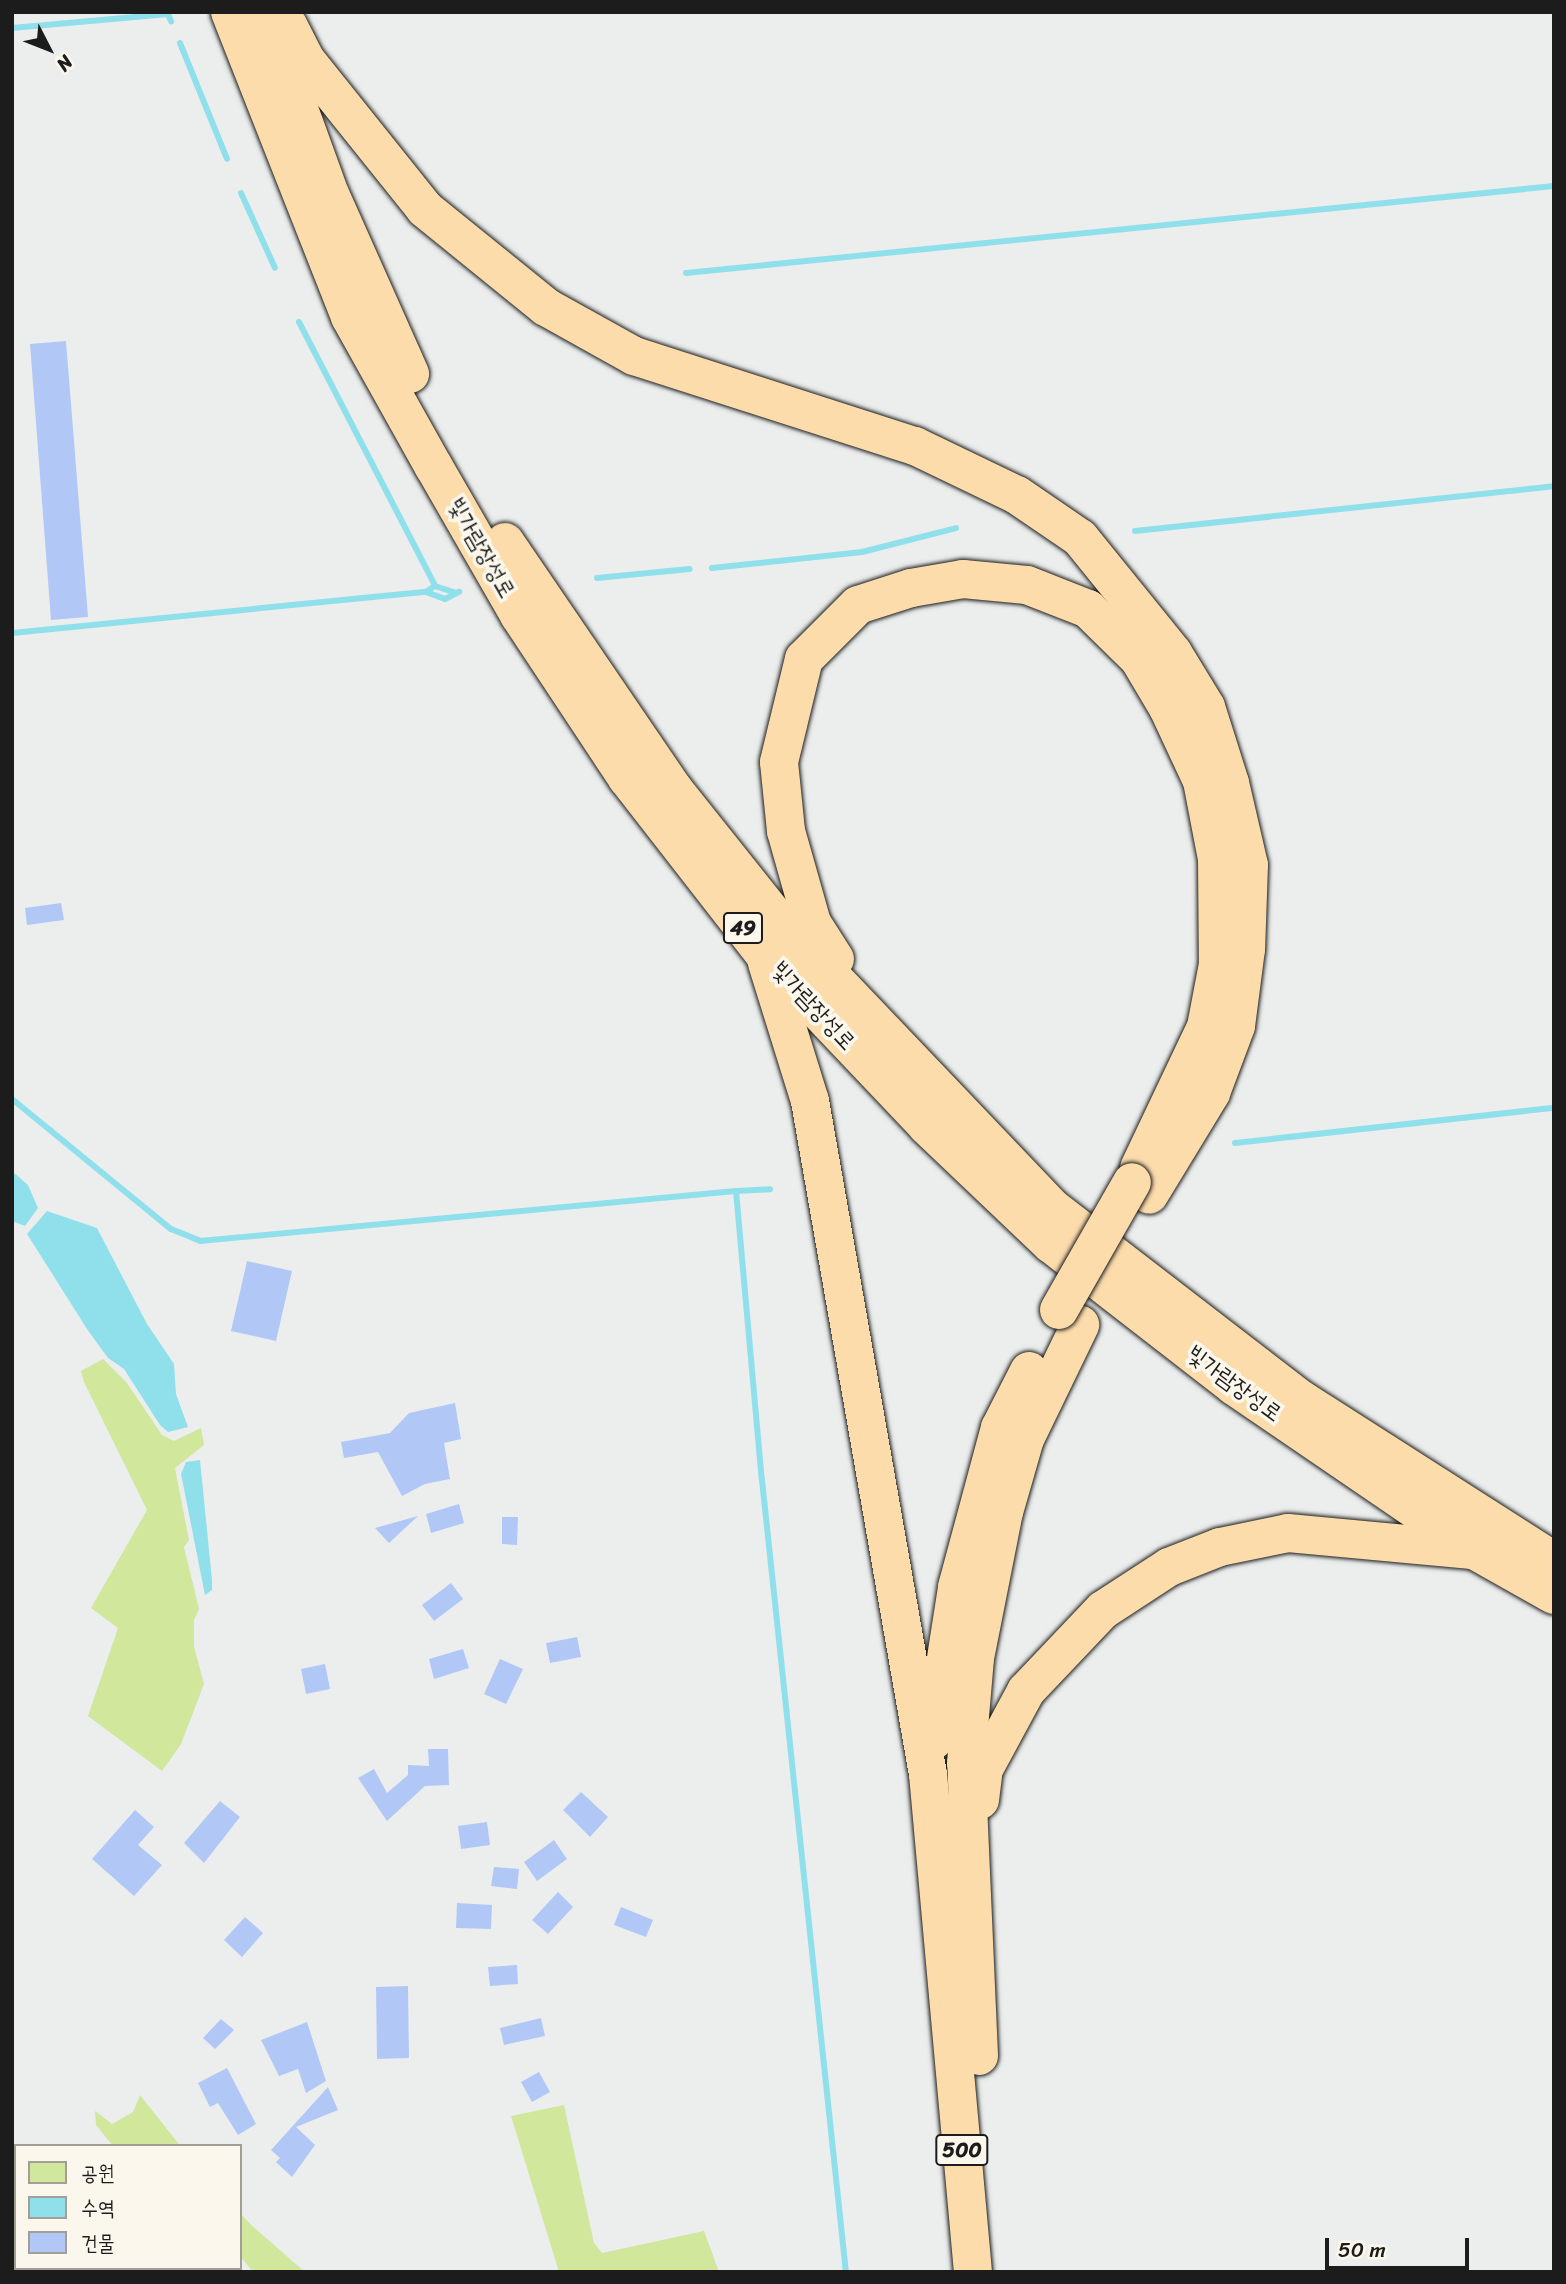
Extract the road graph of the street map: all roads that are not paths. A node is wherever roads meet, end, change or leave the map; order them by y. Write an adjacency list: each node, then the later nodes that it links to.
1 (230, 12): 4 (highway, 빛가람장성로 / 49)
2 (264, 12): 5 (highway, 빛가람장성로 / 49)
3 (282, 12): 6 (highway)
4 (764, 954): 8 (highway, 빛가람장성로 / 49); 11 (highway)
5 (924, 1078): 6 (highway); 9 (highway, 빛가람장성로 / 49)
6 (1140, 1189): 7 (highway)
7 (1070, 1318): 11 (highway); 12 (highway)
8 (1474, 1550): 10 (highway, 빛가람장성로 / 49); 12 (highway)
9 (1554, 1562)
10 (1554, 1595)
11 (928, 1774): 13 (highway)
12 (969, 1868): 13 (highway)
13 (964, 2029): 14 (highway, 500); 15 (highway, 500)
14 (973, 2272)
15 (998, 2272)

